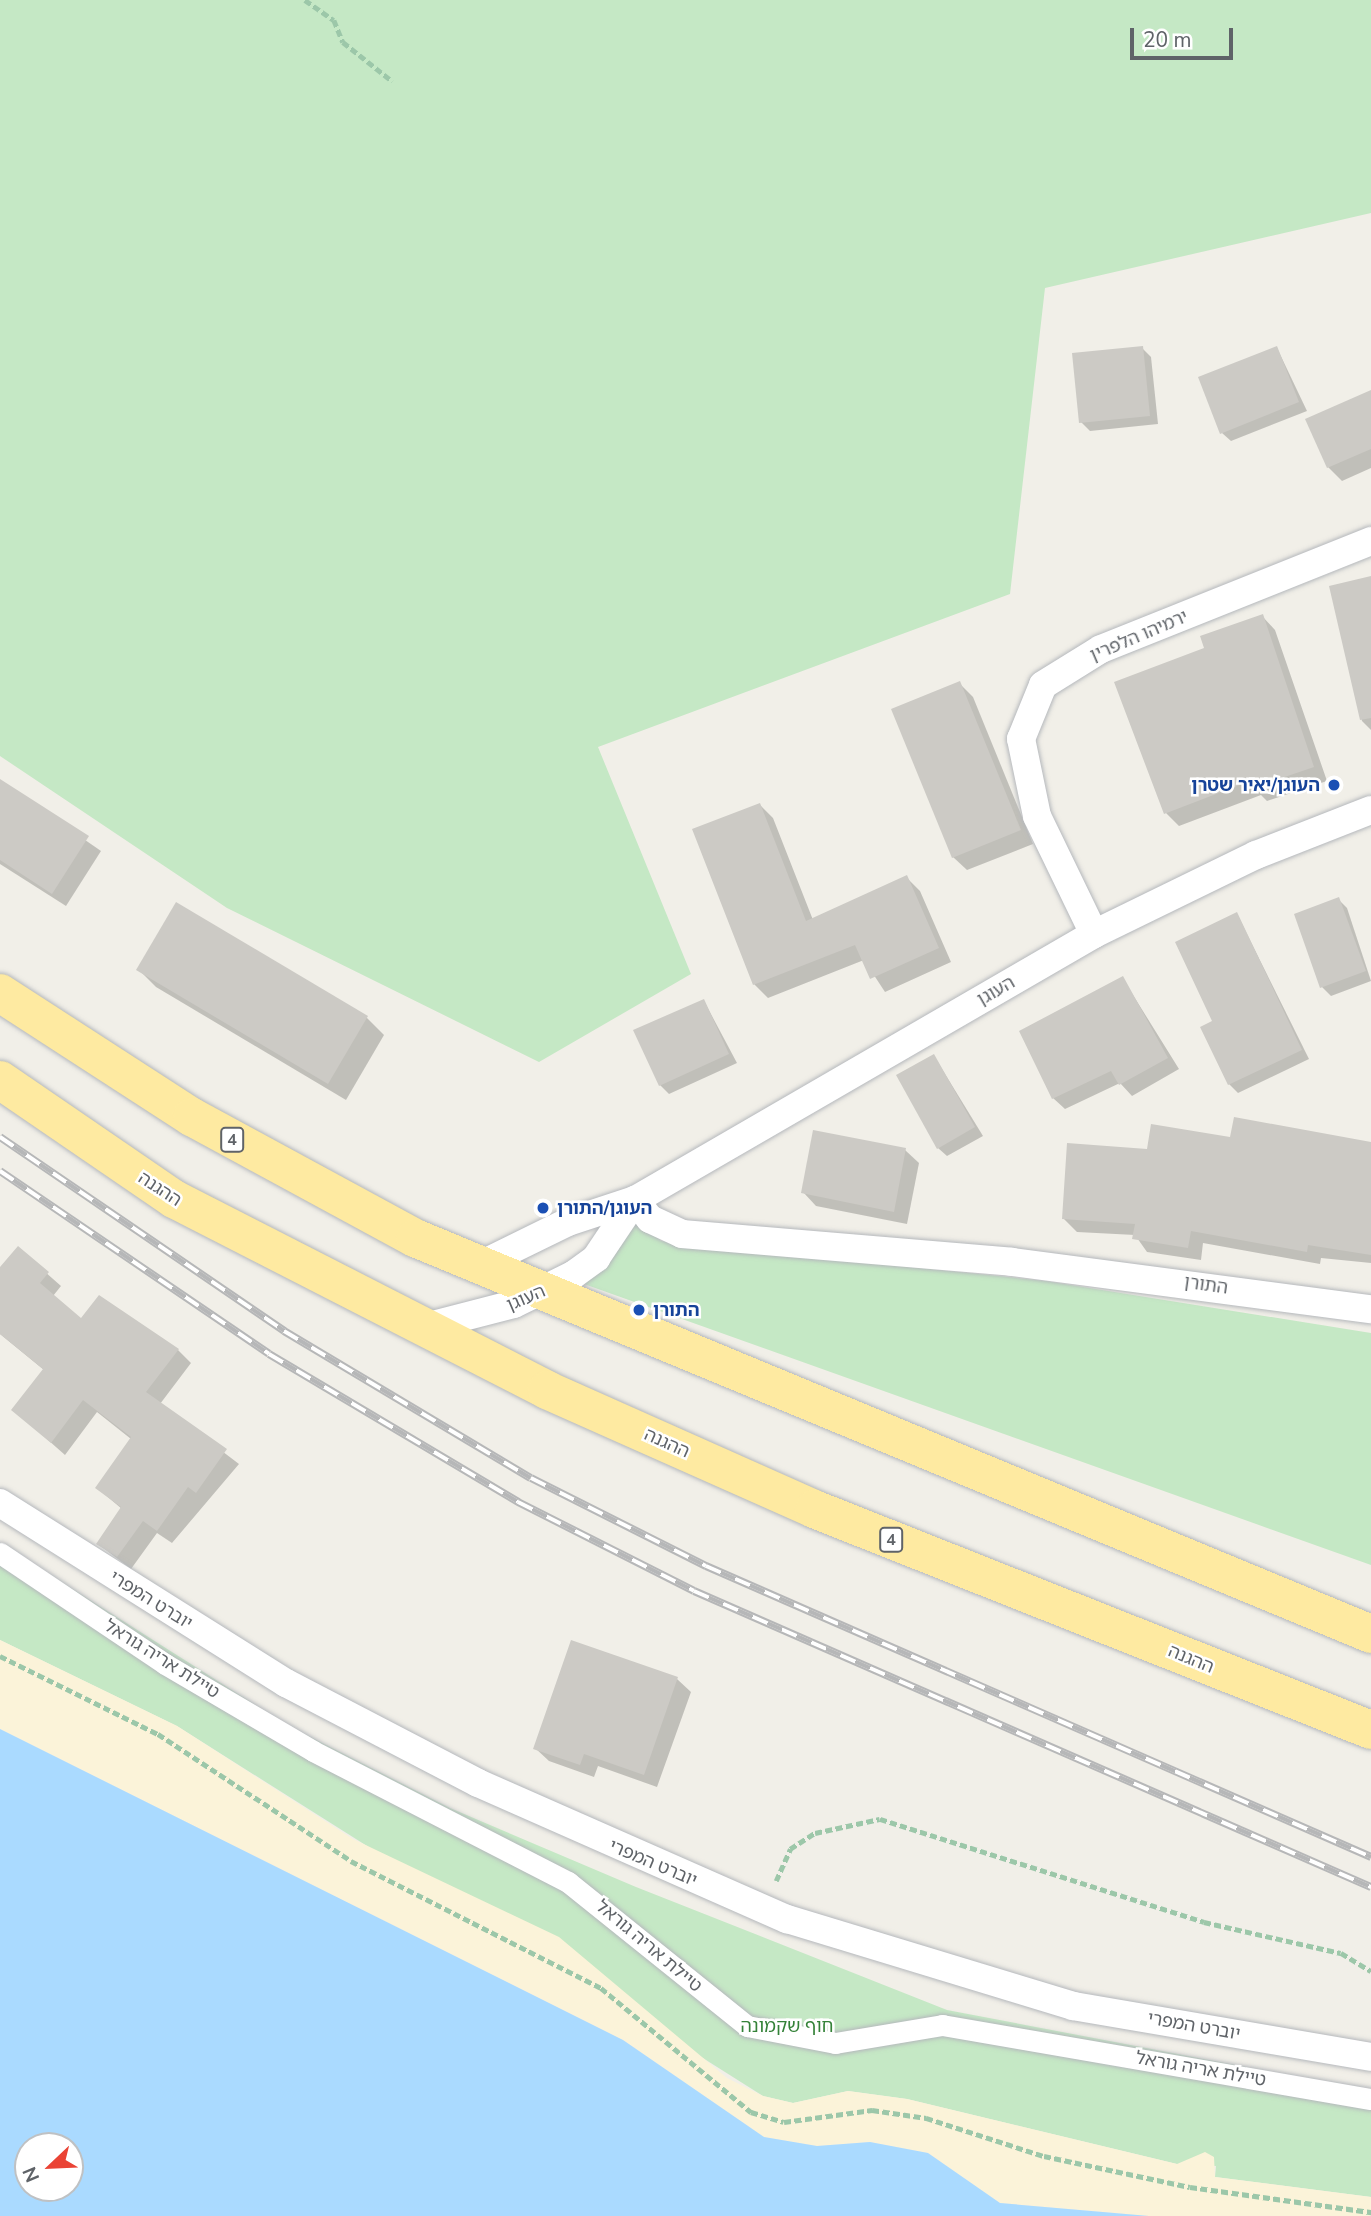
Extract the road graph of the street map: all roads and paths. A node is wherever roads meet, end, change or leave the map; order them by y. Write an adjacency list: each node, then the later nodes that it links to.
1 (305, 0): 2 (path)
2 (392, 81)
3 (1371, 541): 5 (street, ירמיהו הלפרין)
4 (1371, 810): 5 (street, העוגן)
5 (1094, 933): 8 (street, העוגן)
6 (0, 993): 9 (highway, 4)
7 (0, 1080): 12 (highway, ההגנה / 4)
8 (635, 1200): 9 (street, העוגן); 10 (street, העוגן); 11 (street, התורן)
9 (476, 1267): 10 (highway, 4)
10 (538, 1294): 12 (street, העוגן); 15 (highway, 4)
11 (1371, 1309)
12 (421, 1328): 16 (highway, ההגנה / 4)
13 (0, 1503): 17 (street, יוברט המפרי)
14 (0, 1553): 20 (street, טיילת אריה גוראל)
15 (1371, 1634)
16 (1371, 1731)
17 (767, 1910): 18 (path); 19 (street, יוברט המפרי)
18 (1371, 1971)
19 (1371, 2057)
20 (1371, 2099)

